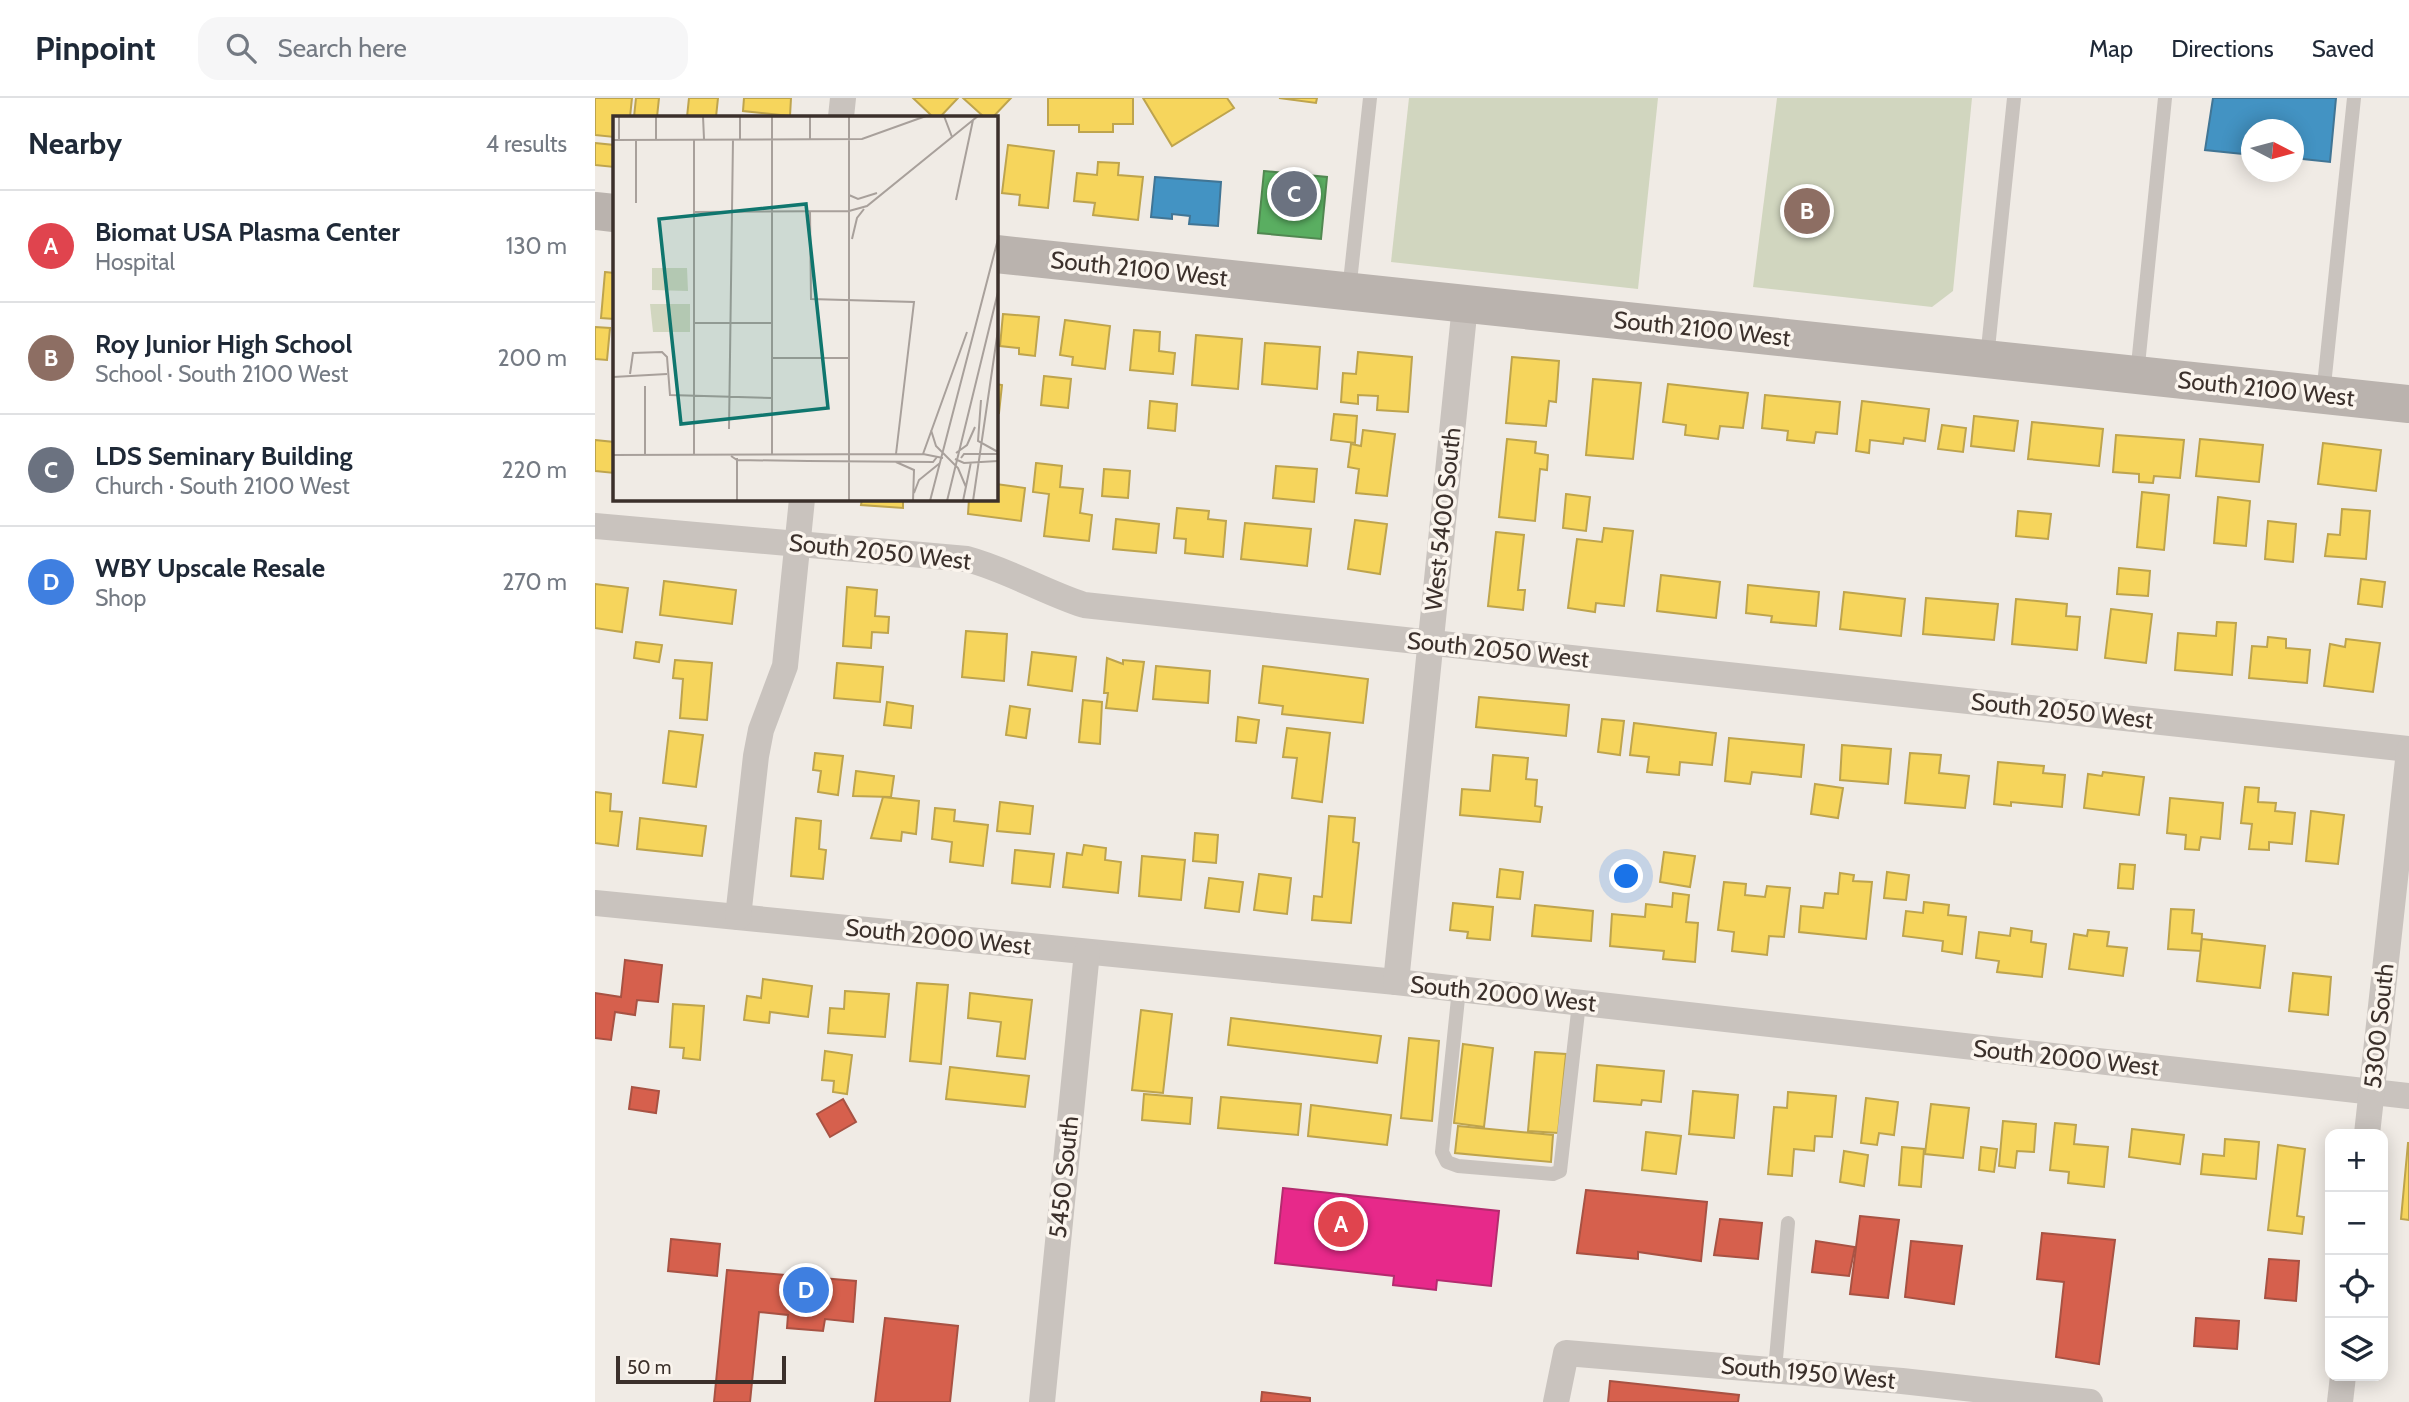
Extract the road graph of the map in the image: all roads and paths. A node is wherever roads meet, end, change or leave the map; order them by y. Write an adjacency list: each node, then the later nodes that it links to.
1 (843, 98): 6 (street)
2 (1370, 98): 10 (lane)
3 (2014, 98): 12 (lane)
4 (2165, 98): 13 (lane)
5 (2354, 98): 14 (lane)
6 (841, 116)
7 (595, 211): 8 (street)
8 (613, 214)
9 (997, 254): 10 (street, South 2100 West)
10 (1349, 292): 11 (street, South 2100 West)
11 (1465, 305): 12 (street, South 2100 West); 19 (street, West 5400 South)
12 (1987, 360): 13 (street, South 2100 West)
13 (2137, 376): 14 (street, South 2100 West)
14 (2323, 396): 15 (street, South 2100 West)
15 (2409, 404)
16 (802, 500): 18 (street)
17 (595, 526): 18 (street, South 2050 West)
18 (797, 543): 19 (street, South 2050 West); 22 (street)
19 (1431, 643): 20 (street, South 2050 West); 24 (street, West 5400 South)
20 (2409, 750): 27 (street, 5300 South)
21 (595, 903): 22 (street, South 2000 West)
22 (738, 917): 23 (street, South 2000 West)
23 (1087, 952): 24 (street, South 2000 West); 33 (street, 5450 South)
24 (1396, 982): 25 (street, South 2000 West)
25 (1459, 989): 26 (street, South 2000 West); 26 (lane)
26 (1579, 1003): 27 (street, South 2000 West)
27 (2372, 1092): 28 (street, South 2000 West); 29 (street, 5300 South)
28 (2409, 1096)
29 (2368, 1129)
30 (1789, 1223): 31 (lane)
31 (1775, 1370): 34 (street, South 1950 West); 35 (street, South 1950 West)
32 (2342, 1381): 36 (street)
33 (1042, 1402)
34 (1556, 1402)
35 (2084, 1402)
36 (2340, 1402)

